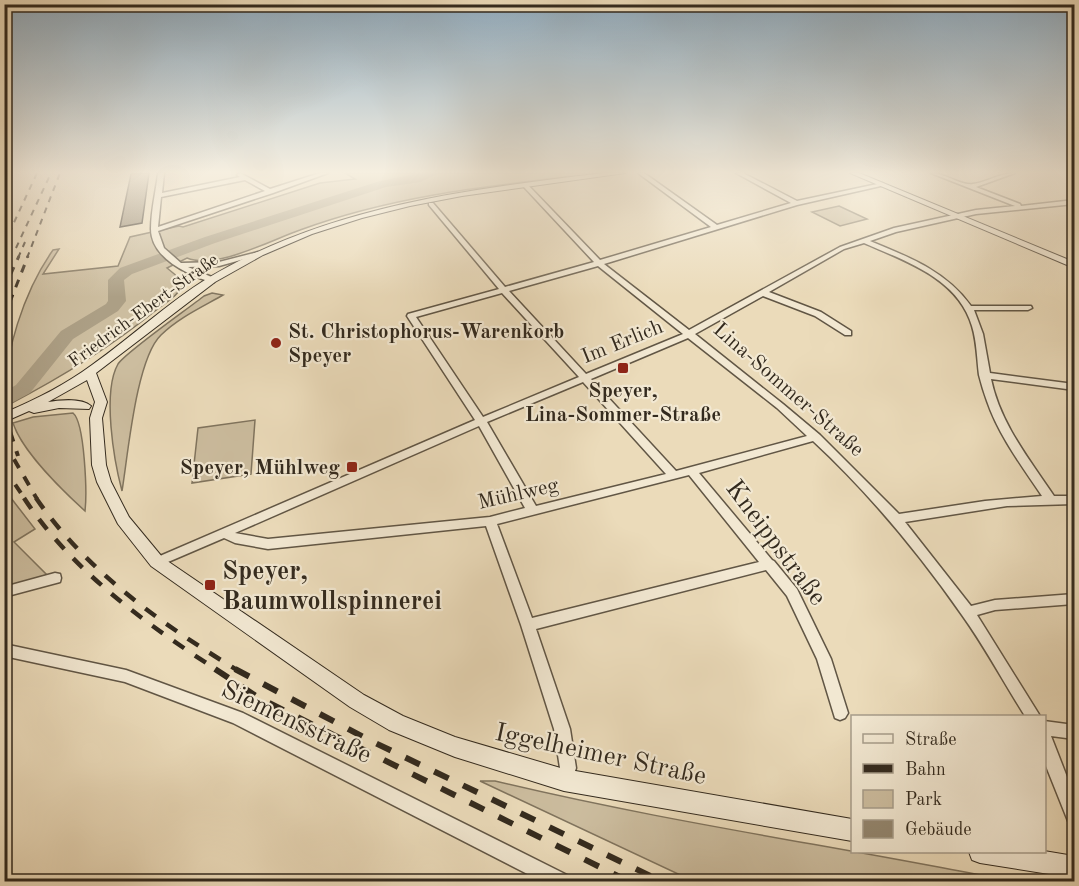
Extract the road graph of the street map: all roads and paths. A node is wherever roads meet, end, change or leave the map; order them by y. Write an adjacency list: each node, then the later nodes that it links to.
1 (155, 214): 12 (street)
2 (202, 214): 12 (street)
3 (368, 214): 14 (main road, Friedrich-Ebert-Straße)
4 (439, 214): 21 (street)
5 (553, 214): 15 (street, Lina-Sommer-Straße)
6 (698, 214): 11 (street)
7 (757, 214): 11 (street)
8 (953, 214): 10 (main road)
9 (967, 214): 10 (street, Im Erlich)
10 (957, 216): 13 (street, Im Erlich); 17 (main road)
11 (715, 227): 15 (street)
12 (154, 230): 16 (street)
13 (863, 240): 22 (street, Im Erlich); 23 (street)
14 (258, 254): 18 (street); 19 (main road, Friedrich-Ebert-Straße)
15 (599, 263): 21 (street); 26 (street, Lina-Sommer-Straße)
16 (179, 264): 18 (street); 20 (street)
17 (1074, 265)
18 (191, 266): 19 (street)
19 (224, 273): 20 (main road, Friedrich-Ebert-Straße)
20 (211, 280): 27 (main road, Friedrich-Ebert-Straße)
21 (503, 289): 29 (street); 35 (street)
22 (761, 292): 25 (street); 26 (street, Im Erlich)
23 (969, 308): 24 (street); 28 (street)
24 (1028, 308)
25 (848, 333)
26 (690, 334): 29 (street, Im Erlich); 36 (street, Lina-Sommer-Straße)
27 (90, 372): 30 (main road, Friedrich-Ebert-Straße); 34 (main road, Iggelheimer Straße)
28 (984, 375): 31 (street); 39 (street)
29 (586, 377): 35 (street, Im Erlich); 38 (street)
30 (69, 385): 32 (main road); 33 (main road, Friedrich-Ebert-Straße)
31 (1074, 387)
32 (85, 406): 33 (main road); 34 (main road)
33 (10, 416)
34 (96, 418): 45 (main road, Iggelheimer Straße)
35 (481, 421): 41 (street); 44 (street, Im Erlich)
36 (816, 437): 37 (street, Mühlweg); 42 (street, Lina-Sommer-Straße)
37 (692, 471): 38 (street, Mühlweg); 46 (street, Kneippstraße)
38 (674, 476): 41 (street, Mühlweg)
39 (1050, 499): 40 (street); 42 (street)
40 (1074, 500)
41 (533, 511): 43 (street, Mühlweg)
42 (896, 519): 50 (street, Lina-Sommer-Straße)
43 (490, 521): 44 (street, Mühlweg); 51 (street)
44 (223, 532): 45 (street, Im Erlich)
45 (157, 562): 58 (main road, Iggelheimer Straße)
46 (770, 564): 51 (street); 53 (street, Kneippstraße)
47 (55, 578): 48 (street)
48 (4, 592)
49 (1074, 599): 50 (street)
50 (968, 612): 54 (street, Lina-Sommer-Straße)
51 (528, 624): 58 (street)
52 (4, 650): 63 (street, Siemensstraße)
53 (840, 713)
54 (1032, 715)
55 (1046, 728): 56 (street)
56 (1074, 732)
57 (1046, 744): 59 (street)
58 (564, 780): 60 (main road, Iggelheimer Straße)
59 (1074, 815)
60 (851, 830)
61 (986, 853): 62 (main road)
62 (1074, 867)
63 (556, 880)

